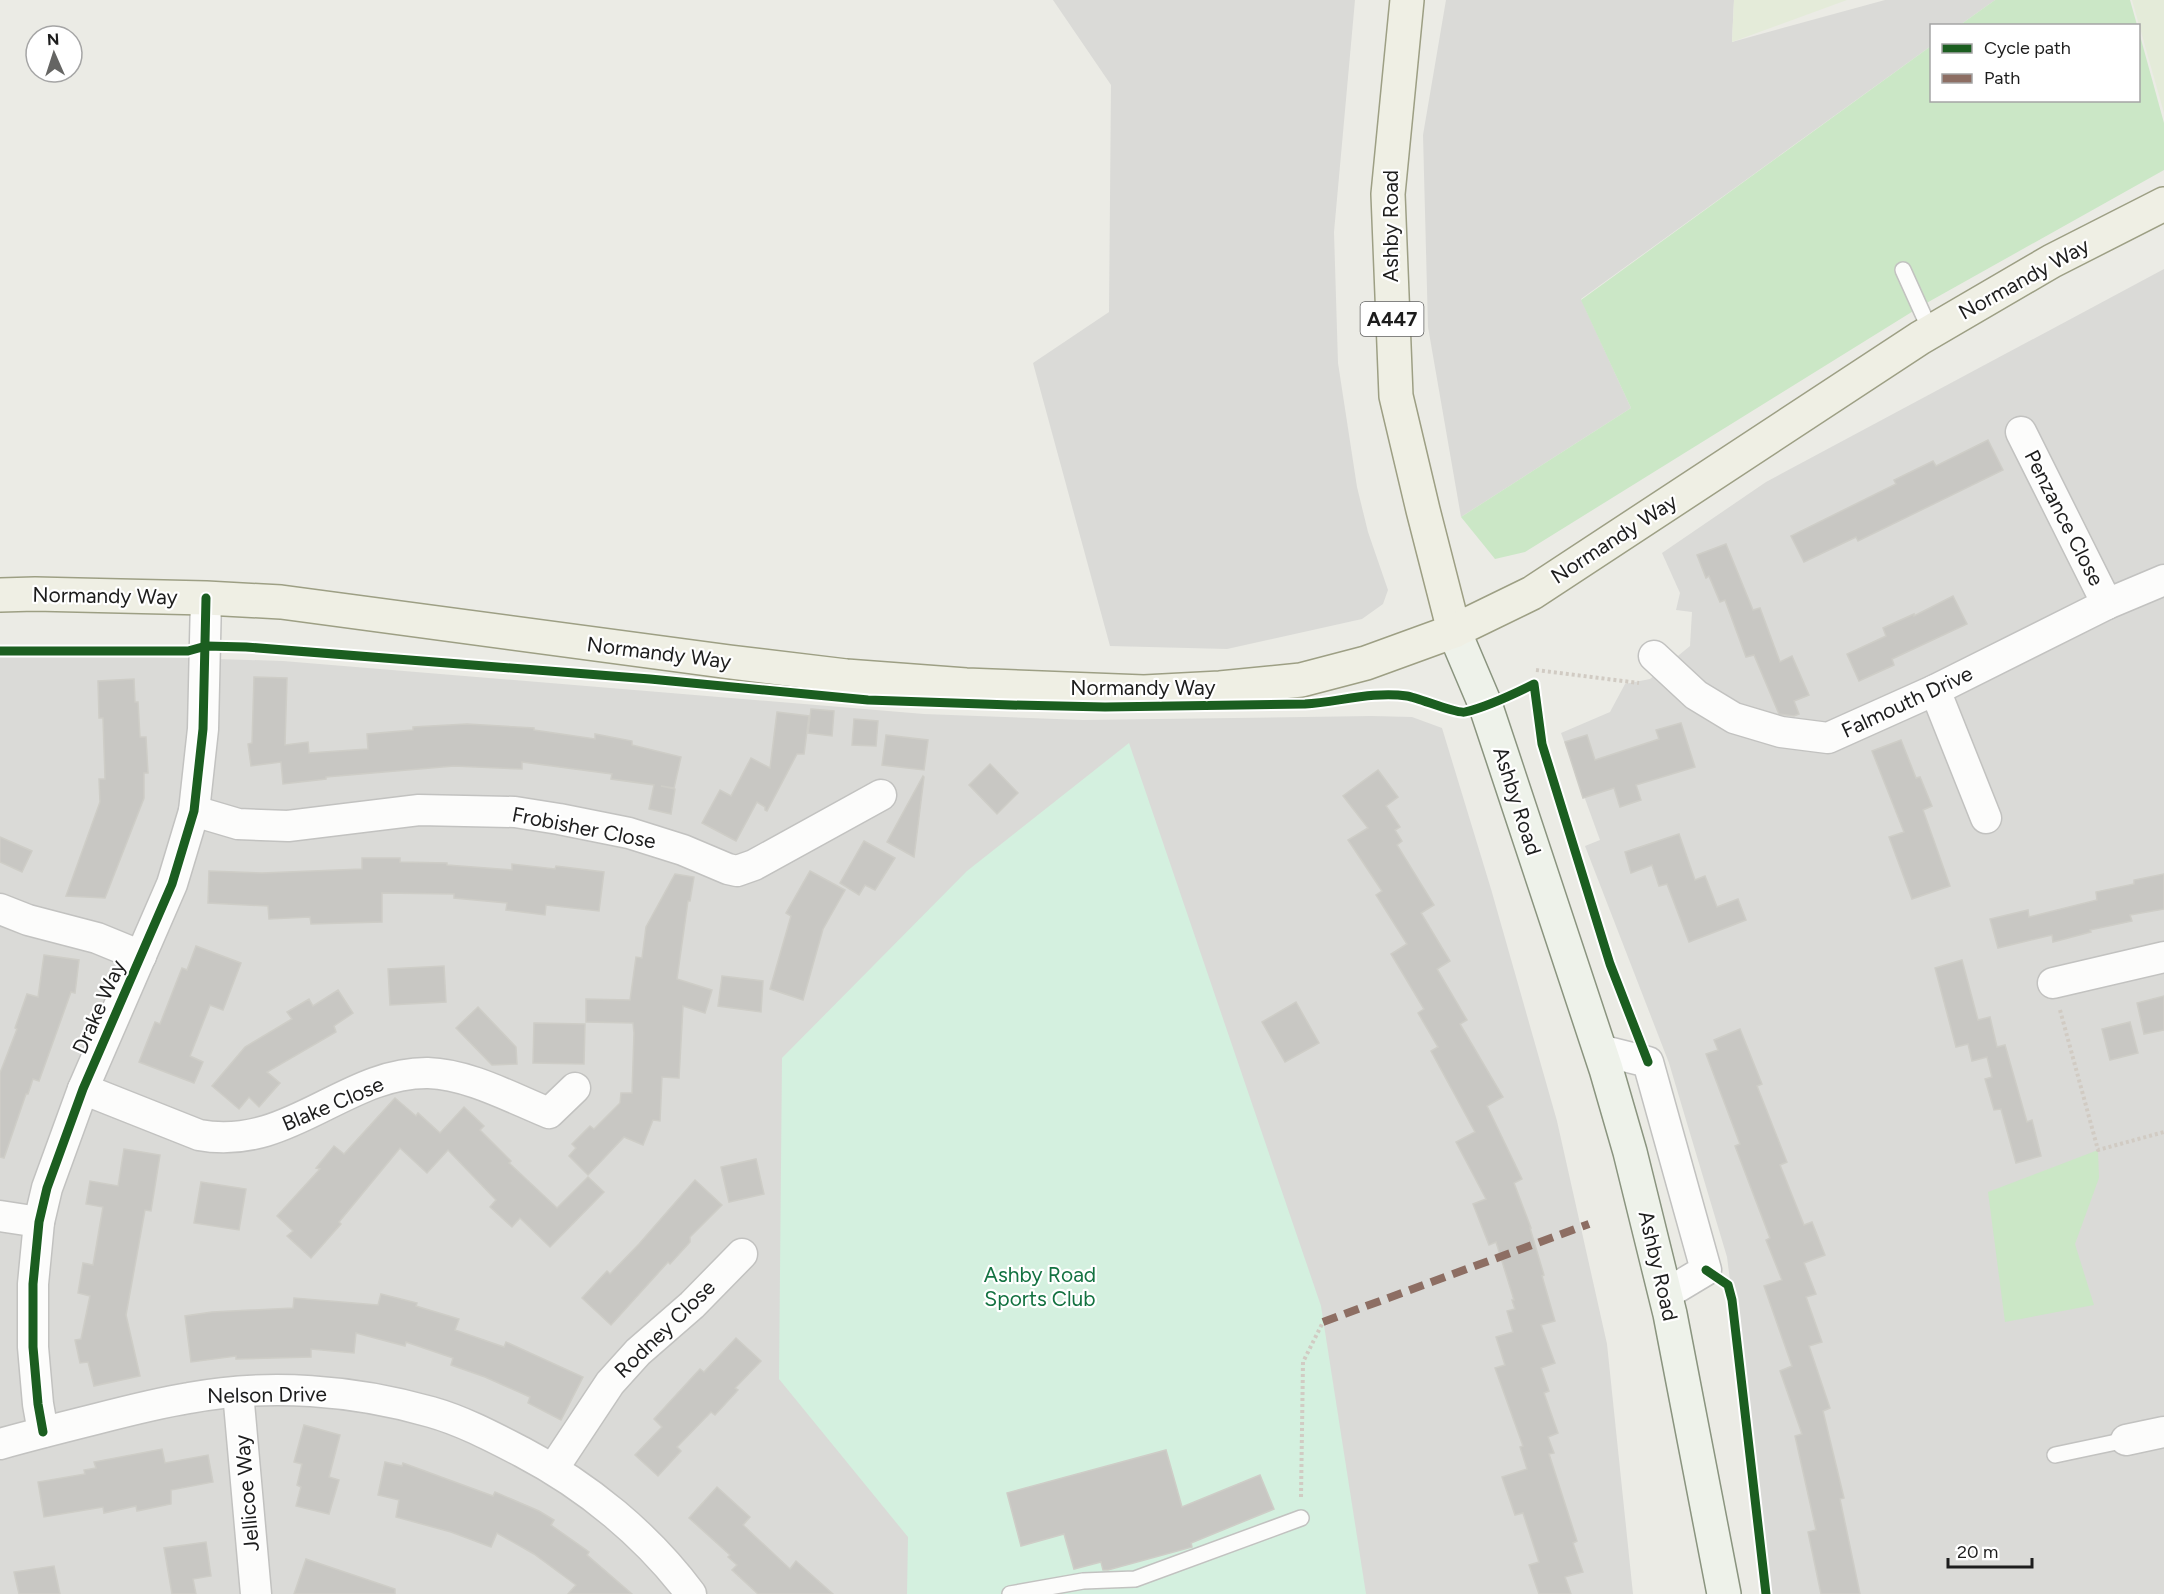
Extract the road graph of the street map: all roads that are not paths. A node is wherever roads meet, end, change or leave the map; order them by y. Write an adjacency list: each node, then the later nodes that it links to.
1 (1407, 0): 10 (main road, Ashby Road / A447)
2 (2164, 204): 4 (main road, Normandy Way)
3 (1903, 270): 4 (lane)
4 (1931, 332): 10 (main road, Normandy Way)
5 (2021, 432): 9 (street, Penzance Close)
6 (2164, 580): 9 (street, Falmouth Drive)
7 (0, 595): 8 (main road, Normandy Way)
8 (206, 598): 10 (main road, Normandy Way); 14 (street, Drake Way)
9 (2107, 604): 12 (street, Falmouth Drive)
10 (1454, 631): 20 (main road, Ashby Road)
11 (1654, 656): 12 (street, Falmouth Drive)
12 (1935, 690): 15 (street)
13 (881, 795): 14 (street, Frobisher Close)
14 (194, 811): 17 (street, Drake Way)
15 (1986, 818)
16 (0, 909): 17 (street)
17 (141, 956): 22 (street, Drake Way)
18 (2164, 957): 19 (street)
19 (2053, 984)
20 (1600, 1050): 26 (main road, Ashby Road); 26 (street)
21 (575, 1088): 22 (street, Blake Close)
22 (83, 1089): 24 (street, Drake Way)
23 (0, 1216): 24 (street)
24 (39, 1222): 28 (street, Drake Way)
25 (742, 1254): 33 (street, Rodney Close)
26 (1666, 1294): 38 (main road, Ashby Road)
27 (238, 1392): 28 (street, Nelson Drive); 33 (street, Nelson Drive); 35 (street, Jellicoe Way)
28 (43, 1432): 31 (street, Nelson Drive)
29 (2164, 1432): 30 (street)
30 (2126, 1440): 32 (lane)
31 (0, 1444)
32 (2055, 1455)
33 (554, 1469): 36 (street, Nelson Drive)
34 (1301, 1518): 37 (lane)
35 (256, 1594)
36 (691, 1594)
37 (1010, 1594)
38 (1724, 1594)

